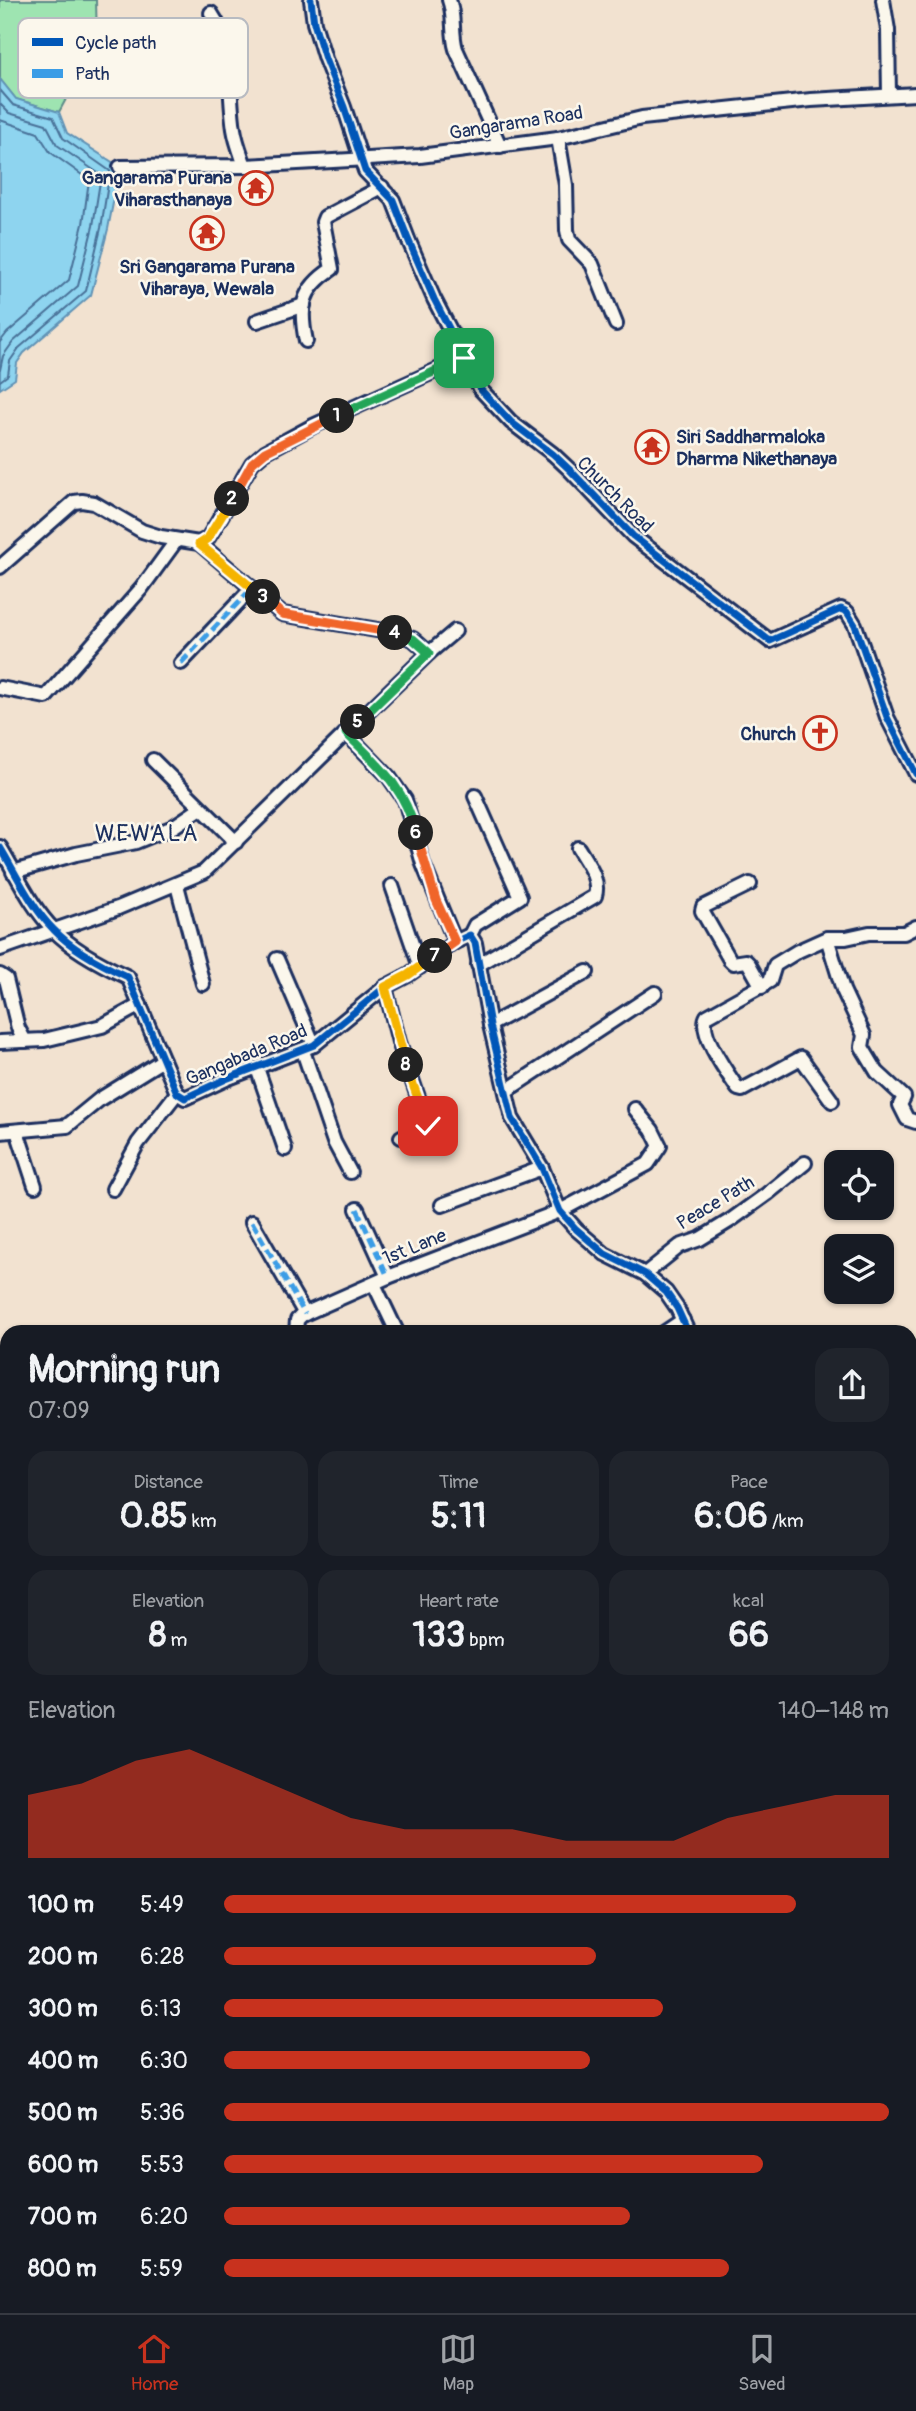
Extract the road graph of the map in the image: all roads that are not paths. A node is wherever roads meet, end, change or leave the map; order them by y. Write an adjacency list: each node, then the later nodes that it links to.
1 (311, 0): 11 (street)
2 (449, 0): 10 (street)
3 (883, 0): 7 (street)
4 (211, 13): 5 (street)
5 (214, 18)
6 (916, 94): 7 (street, Gangarama Road)
7 (889, 95): 9 (street, Gangarama Road)
8 (232, 98): 12 (street)
9 (558, 138): 10 (street, Gangarama Road); 17 (street)
10 (500, 146): 11 (street, Gangarama Road)
11 (360, 159): 12 (street, Gangarama Road); 14 (street, Church Road)
12 (245, 166): 13 (street, Gangarama Road)
13 (120, 167)
14 (382, 187): 15 (street); 19 (street, Church Road)
15 (304, 305): 16 (street); 18 (street)
16 (257, 321)
17 (616, 324)
18 (306, 341)
19 (464, 358): 21 (street); 30 (street, Church Road)
20 (176, 541): 21 (street); 22 (street); 27 (street)
21 (199, 544): 23 (street)
22 (0, 566)
23 (253, 588): 25 (street); 26 (street)
24 (455, 631): 25 (street)
25 (429, 653): 28 (street)
26 (181, 663)
27 (0, 688)
28 (346, 733): 33 (street); 44 (street)
29 (153, 760): 32 (street)
30 (916, 774)
31 (475, 796): 42 (street, Gangabada Road)
32 (201, 808): 33 (street); 36 (street)
33 (236, 842): 38 (street)
34 (0, 847): 36 (street, Gangabada Road)
35 (578, 848): 47 (street)
36 (8, 871): 41 (street, Gangabada Road)
37 (750, 884): 53 (street)
38 (177, 885): 41 (street); 51 (street)
39 (392, 886): 48 (street)
40 (916, 928): 43 (street)
41 (54, 931): 45 (street); 55 (street, Gangabada Road)
42 (470, 935): 44 (street, Gangabada Road); 47 (street)
43 (827, 938): 53 (street); 66 (street)
44 (455, 942): 48 (street, Gangabada Road)
45 (0, 949)
46 (277, 959): 59 (street)
47 (478, 965): 56 (street)
48 (420, 967): 52 (street, Gangabada Road)
49 (587, 972): 56 (street)
50 (0, 975): 57 (street)
51 (203, 984)
52 (385, 987): 59 (street, Gangabada Road); 69 (street)
53 (762, 987): 64 (street)
54 (655, 993): 62 (street)
55 (140, 1005): 57 (street); 60 (street, Gangabada Road)
56 (490, 1025): 62 (street)
57 (25, 1041): 58 (street)
58 (0, 1042)
59 (309, 1048): 61 (street, Gangabada Road); 73 (street)
60 (163, 1060): 63 (street, Gangabada Road); 67 (street)
61 (257, 1068): 63 (street, Gangabada Road); 70 (street)
62 (506, 1091): 72 (street)
63 (177, 1093): 75 (street)
64 (832, 1101)
65 (635, 1110): 78 (street, 1st Lane)
66 (916, 1122)
67 (17, 1131): 68 (street); 74 (street)
68 (0, 1132)
69 (401, 1137)
70 (285, 1149)
71 (805, 1163): 80 (street, Peace Path)
72 (542, 1168): 76 (street); 78 (street)
73 (350, 1172)
74 (35, 1186)
75 (113, 1189)
76 (442, 1205)
77 (356, 1209): 81 (street)
78 (560, 1211): 80 (street); 81 (street, 1st Lane)
79 (252, 1222): 83 (street)
80 (645, 1273): 86 (street)
81 (388, 1277): 82 (street, 1st Lane)
82 (374, 1284): 83 (street, 1st Lane); 85 (street)
83 (305, 1314): 84 (street)
84 (297, 1325)
85 (394, 1325)
86 (685, 1325)

